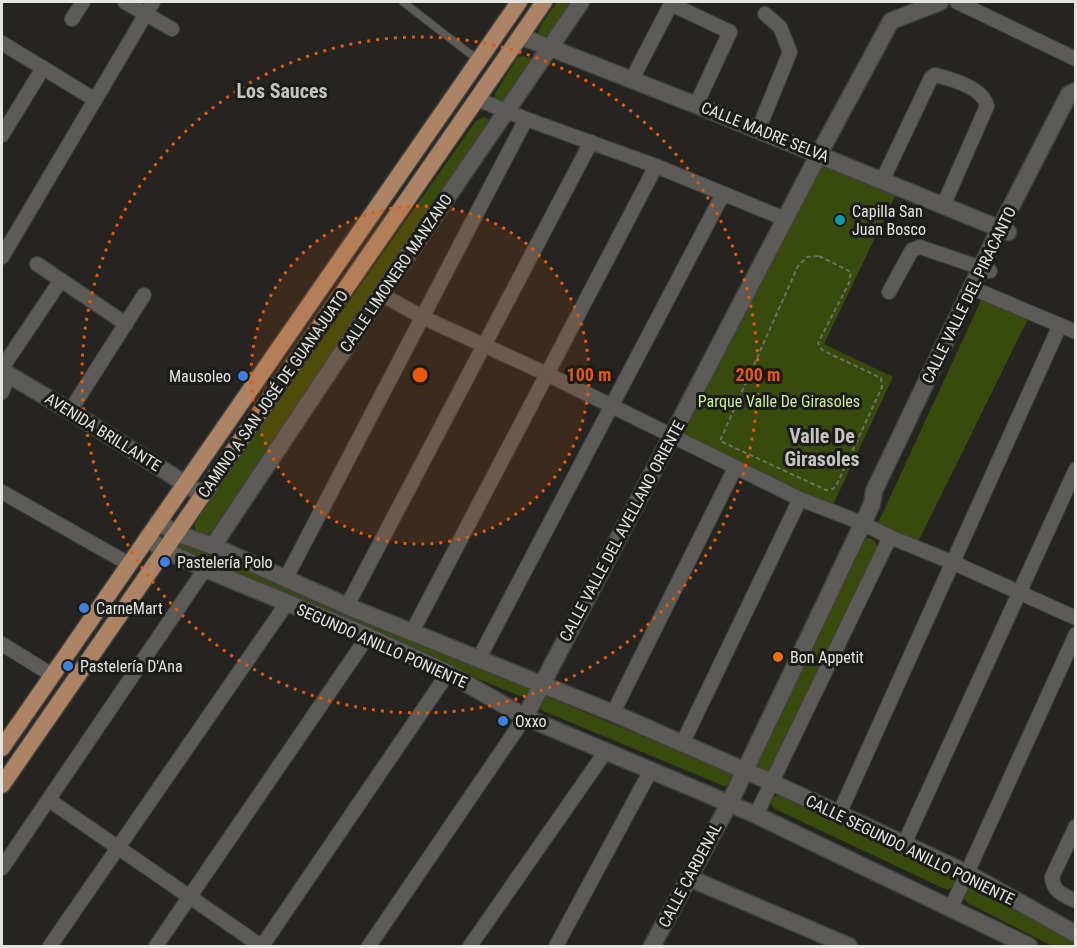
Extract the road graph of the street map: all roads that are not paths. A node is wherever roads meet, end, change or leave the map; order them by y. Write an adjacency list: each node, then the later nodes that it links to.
1 (83, 2): 11 (street)
2 (125, 2): 9 (street)
3 (403, 2): 17 (lane)
4 (519, 2): 17 (main road, CAMINO A SAN JOSÉ DE GUANAJUATO)
5 (544, 2): 13 (main road, CAMINO A SAN JOSÉ DE GUANAJUATO)
6 (581, 2): 15 (main road, CALLE LIMONERO MANZANO)
7 (940, 2): 30 (main road, CALLE VALLE DEL AVELLANO ORIENTE)
8 (957, 2): 16 (street)
9 (149, 8): 12 (street); 21 (street)
10 (765, 14): 27 (street)
11 (72, 19)
12 (172, 29)
13 (520, 36): 15 (main road, CALLE MADRE SELVA); 22 (main road, CAMINO A SAN JOSÉ DE GUANAJUATO)
14 (2, 43): 18 (street)
15 (549, 48): 19 (main road, CALLE MADRE SELVA); 25 (main road, CALLE LIMONERO MANZANO)
16 (1076, 59)
17 (478, 60): 58 (main road, CAMINO A SAN JOSÉ DE GUANAJUATO)
18 (43, 68): 21 (street); 28 (street)
19 (632, 79): 24 (main road, CALLE MADRE SELVA); 24 (street)
20 (1076, 91): 36 (main road, CALLE VALLE DEL PIRACANTO)
21 (94, 99): 37 (street)
22 (477, 99): 25 (street); 60 (main road, CAMINO A SAN JOSÉ DE GUANAJUATO)
23 (1076, 102): 36 (main road, CALLE VALLE DEL PIRACANTO)
24 (696, 105): 27 (main road, CALLE MADRE SELVA)
25 (506, 111): 26 (street); 43 (main road, CALLE LIMONERO MANZANO)
26 (526, 119): 29 (street); 45 (street)
27 (758, 130): 30 (main road, CALLE MADRE SELVA)
28 (2, 135)
29 (591, 142): 31 (street); 49 (street)
30 (819, 154): 32 (main road, CALLE MADRE SELVA); 35 (main road, CALLE VALLE DEL AVELLANO ORIENTE)
31 (656, 166): 33 (street); 51 (street)
32 (882, 181): 34 (main road, CALLE MADRE SELVA); 34 (street)
33 (723, 194): 35 (street); 53 (street)
34 (943, 206): 36 (main road, CALLE MADRE SELVA)
35 (785, 219): 55 (main road, CALLE VALLE DEL AVELLANO ORIENTE)
36 (1004, 230): 39 (main road, CALLE VALLE DEL PIRACANTO)
37 (2, 257)
38 (37, 264): 40 (street)
39 (986, 269): 41 (main road, CALLE VALLE DEL PIRACANTO); 42 (street)
40 (61, 280): 46 (street); 50 (street)
41 (975, 290): 47 (street); 63 (main road, CALLE VALLE DEL PIRACANTO)
42 (889, 292)
43 (381, 294): 45 (street); 67 (main road, CALLE LIMONERO MANZANO)
44 (144, 296): 46 (street)
45 (422, 317): 49 (street); 72 (street)
46 (126, 324): 54 (street)
47 (1060, 325): 48 (street); 69 (street)
48 (1076, 332)
49 (484, 346): 51 (street); 75 (street)
50 (4, 372): 52 (street); 54 (main road, AVENIDA BRILLANTE)
51 (547, 374): 53 (street); 77 (street)
52 (2, 392)
53 (610, 405): 55 (street); 81 (street)
54 (70, 411): 58 (main road, AVENIDA BRILLANTE)
55 (672, 434): 56 (street); 84 (main road, CALLE VALLE DEL AVELLANO ORIENTE)
56 (735, 468): 61 (street); 85 (street)
57 (1076, 469): 73 (street)
58 (184, 483): 60 (main road, AVENIDA BRILLANTE); 62 (main road, CAMINO A SAN JOSÉ DE GUANAJUATO)
59 (2, 492): 70 (street)
60 (203, 495): 64 (main road, CAMINO A SAN JOSÉ DE GUANAJUATO)
61 (801, 499): 63 (street); 87 (street)
62 (158, 522): 64 (main road, SEGUNDO ANILLO PONIENTE); 66 (main road, CAMINO A SAN JOSÉ DE GUANAJUATO)
63 (862, 523): 65 (street); 91 (main road, CALLE VALLE DEL PIRACANTO)
64 (177, 533): 67 (main road, SEGUNDO ANILLO PONIENTE); 68 (main road, CAMINO A SAN JOSÉ DE GUANAJUATO)
65 (890, 537): 69 (street); 92 (street)
66 (147, 538): 68 (main road, SEGUNDO ANILLO PONIENTE); 70 (main road, CAMINO A SAN JOSÉ DE GUANAJUATO)
67 (213, 546): 72 (main road, SEGUNDO ANILLO PONIENTE)
68 (165, 550): 71 (main road, SEGUNDO ANILLO PONIENTE); 93 (main road, CAMINO A SAN JOSÉ DE GUANAJUATO)
69 (954, 562): 73 (street); 96 (street)
70 (129, 564): 83 (main road, CAMINO A SAN JOSÉ DE GUANAJUATO)
71 (205, 569): 74 (main road, SEGUNDO ANILLO PONIENTE); 94 (street)
72 (286, 578): 75 (main road, SEGUNDO ANILLO PONIENTE)
73 (1020, 593): 76 (street); 99 (street)
74 (287, 603): 79 (main road, SEGUNDO ANILLO PONIENTE); 100 (street)
75 (348, 606): 77 (main road, SEGUNDO ANILLO PONIENTE)
76 (1076, 618)
77 (412, 632): 81 (main road, SEGUNDO ANILLO PONIENTE)
78 (1076, 634): 102 (street)
79 (368, 636): 82 (main road, SEGUNDO ANILLO PONIENTE); 104 (street)
80 (2, 644): 83 (street)
81 (479, 658): 84 (main road, SEGUNDO ANILLO PONIENTE)
82 (448, 673): 86 (main road, SEGUNDO ANILLO PONIENTE); 110 (street)
83 (52, 675): 88 (main road, CAMINO A SAN JOSÉ DE GUANAJUATO)
84 (542, 685): 85 (main road, SEGUNDO ANILLO PONIENTE); 86 (main road, CALLE VALLE DEL AVELLANO ORIENTE)
85 (613, 713): 87 (main road, SEGUNDO ANILLO PONIENTE)
86 (525, 717): 89 (main road, SEGUNDO ANILLO PONIENTE); 111 (street)
87 (682, 744): 91 (main road, SEGUNDO ANILLO PONIENTE)
88 (2, 748)
89 (606, 751): 90 (main road, SEGUNDO ANILLO PONIENTE); 112 (street)
90 (651, 770): 95 (main road, SEGUNDO ANILLO PONIENTE); 113 (street)
91 (743, 770): 92 (main road, CALLE SEGUNDO ANILLO PONIENTE); 95 (main road, CALLE VALLE DEL PIRACANTO)
92 (771, 782): 96 (main road, CALLE SEGUNDO ANILLO PONIENTE); 97 (street)
93 (2, 785)
94 (49, 800): 100 (street); 101 (street)
95 (729, 804): 97 (main road, CALLE SEGUNDO ANILLO PONIENTE); 103 (main road, CALLE CARDENAL)
96 (839, 814): 99 (main road, CALLE SEGUNDO ANILLO PONIENTE)
97 (756, 815): 106 (main road, CALLE SEGUNDO ANILLO PONIENTE)
98 (1076, 826): 105 (street)
99 (904, 844): 102 (main road, CALLE SEGUNDO ANILLO PONIENTE)
100 (119, 848): 104 (street); 108 (street)
101 (2, 868)
102 (967, 873): 106 (street); 107 (main road, CALLE SEGUNDO ANILLO PONIENTE)
103 (689, 879): 114 (main road, CALLE CARDENAL); 115 (main road)
104 (189, 897): 109 (street); 110 (street)
105 (1076, 901)
106 (951, 908): 116 (main road, CALLE SEGUNDO ANILLO PONIENTE)
107 (1076, 934)
108 (50, 946)
109 (156, 946)
110 (262, 946)
111 (369, 946)
112 (470, 946)
113 (556, 946)
114 (652, 946)
115 (849, 946)
116 (1029, 946)

